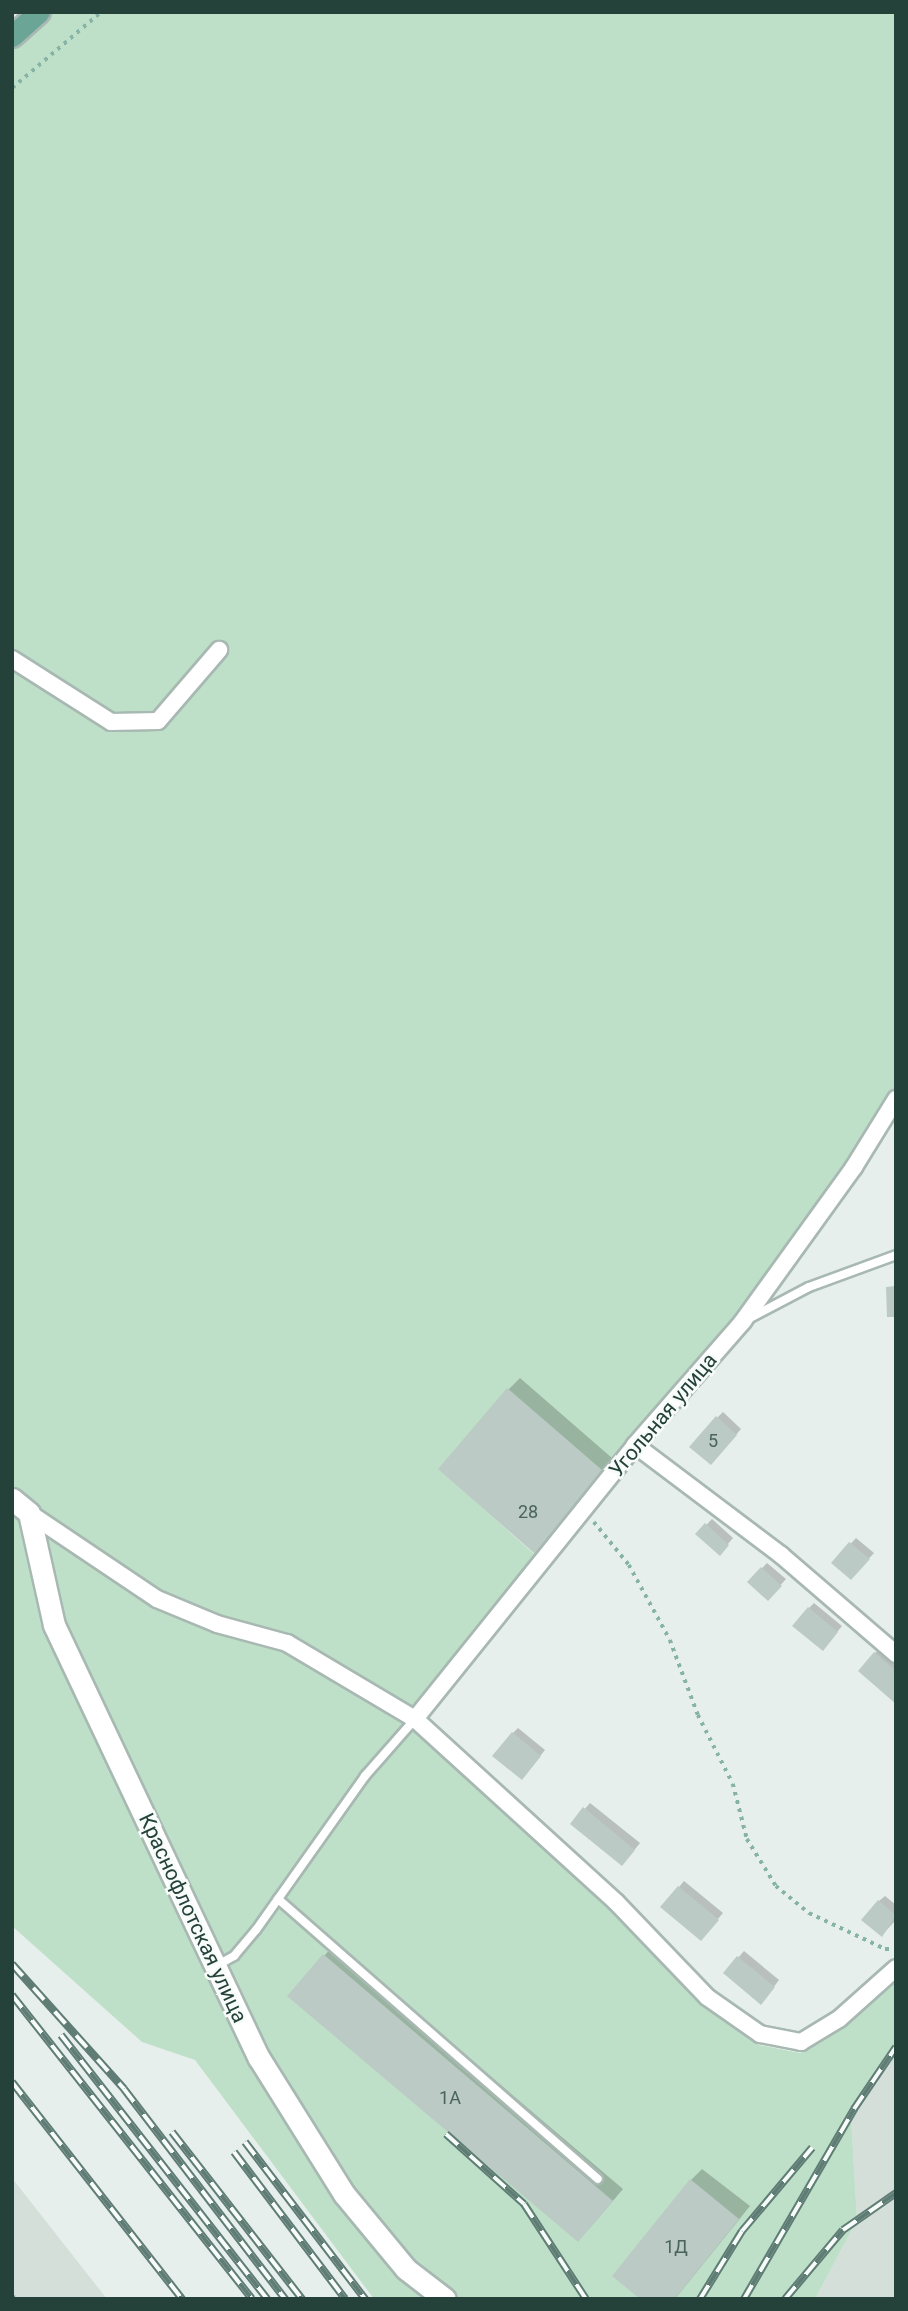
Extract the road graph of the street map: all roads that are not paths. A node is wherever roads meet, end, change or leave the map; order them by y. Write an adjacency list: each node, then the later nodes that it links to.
1 (219, 650): 2 (street)
2 (12, 659)
3 (896, 1100): 5 (street, Угольная улица)
4 (896, 1255): 5 (lane)
5 (743, 1321): 6 (street, Угольная улица)
6 (635, 1445): 8 (street); 9 (street, Угольная улица)
7 (20, 1506): 9 (street); 11 (street, Краснофлотская улица)
8 (896, 1654)
9 (415, 1719): 10 (lane); 12 (street)
10 (278, 1899): 11 (lane); 13 (lane)
11 (216, 1967): 14 (street, Краснофлотская улица)
12 (896, 1968)
13 (598, 2179)
14 (445, 2299)

